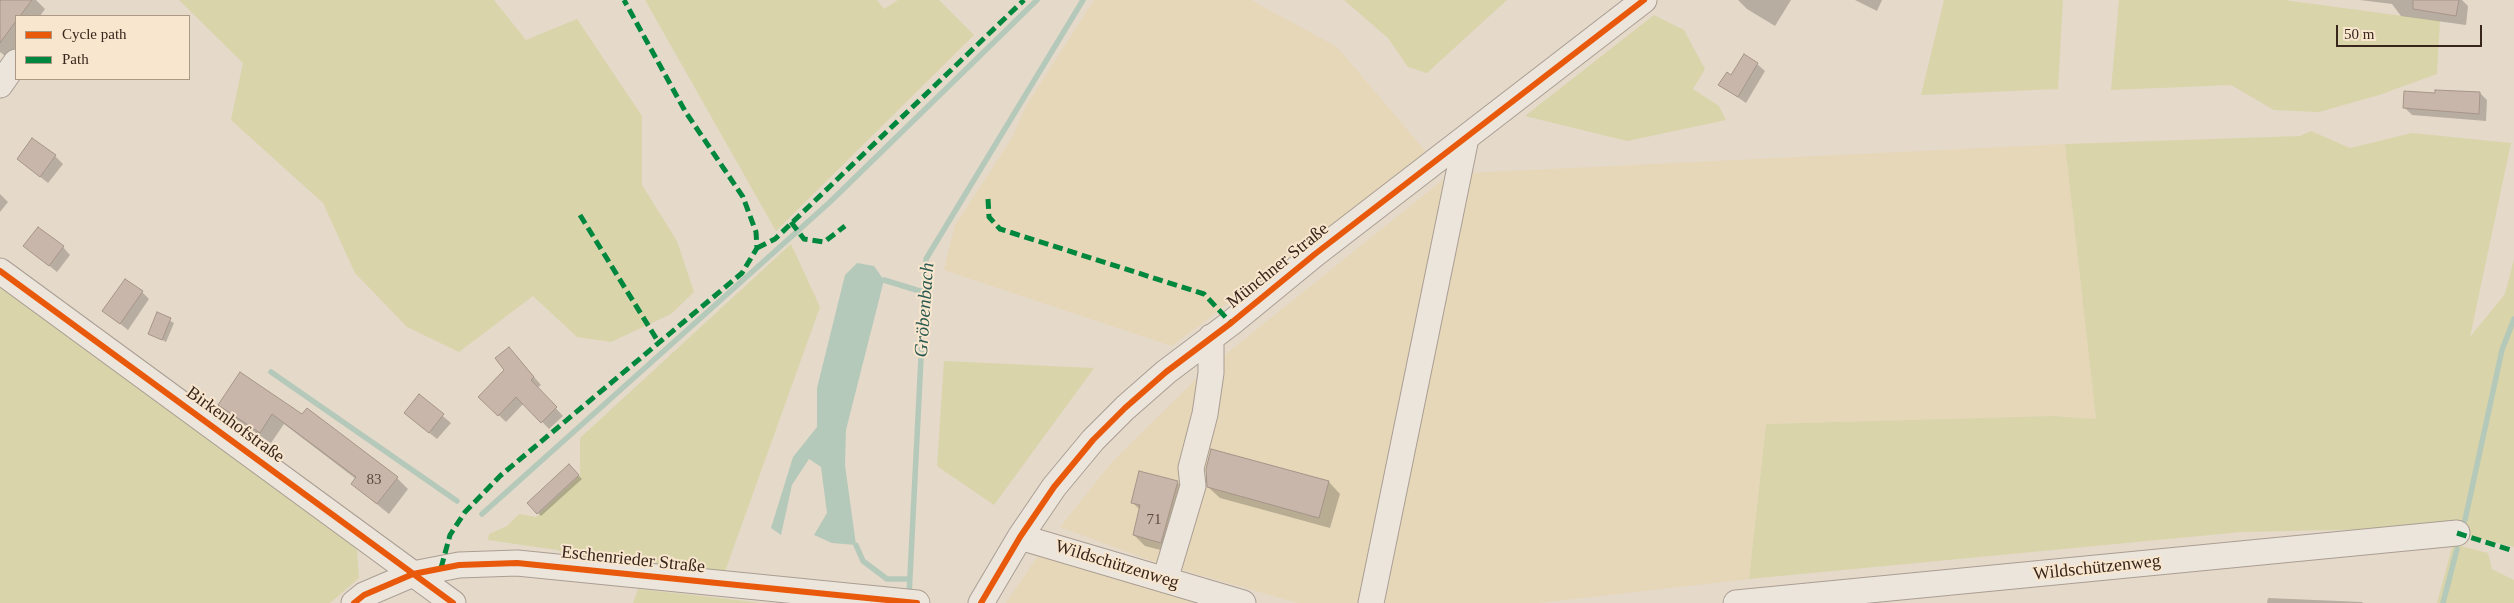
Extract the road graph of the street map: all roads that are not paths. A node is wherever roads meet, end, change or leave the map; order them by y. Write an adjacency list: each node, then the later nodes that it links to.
1 (1644, 0): 4 (street, Münchner Straße)
2 (15, 63): 3 (street)
3 (0, 85)
4 (1466, 138): 6 (street, Münchner Straße); 16 (street)
5 (0, 271): 9 (street, Birkenhofstraße)
6 (1212, 337): 8 (street, Münchner Straße); 10 (street)
7 (2457, 533): 17 (street, Wildschützenweg)
8 (1020, 536): 10 (street, Wildschützenweg); 14 (street, Münchner Straße)
9 (413, 574): 11 (street, Eschenrieder Straße); 12 (street, Eschenrieder Straße); 13 (street, Birkenhofstraße)
10 (1165, 580): 15 (street, Wildschützenweg)
11 (906, 602)
12 (354, 603)
13 (453, 603)
14 (982, 603)
15 (1243, 603)
16 (1371, 603)
17 (1736, 603)

